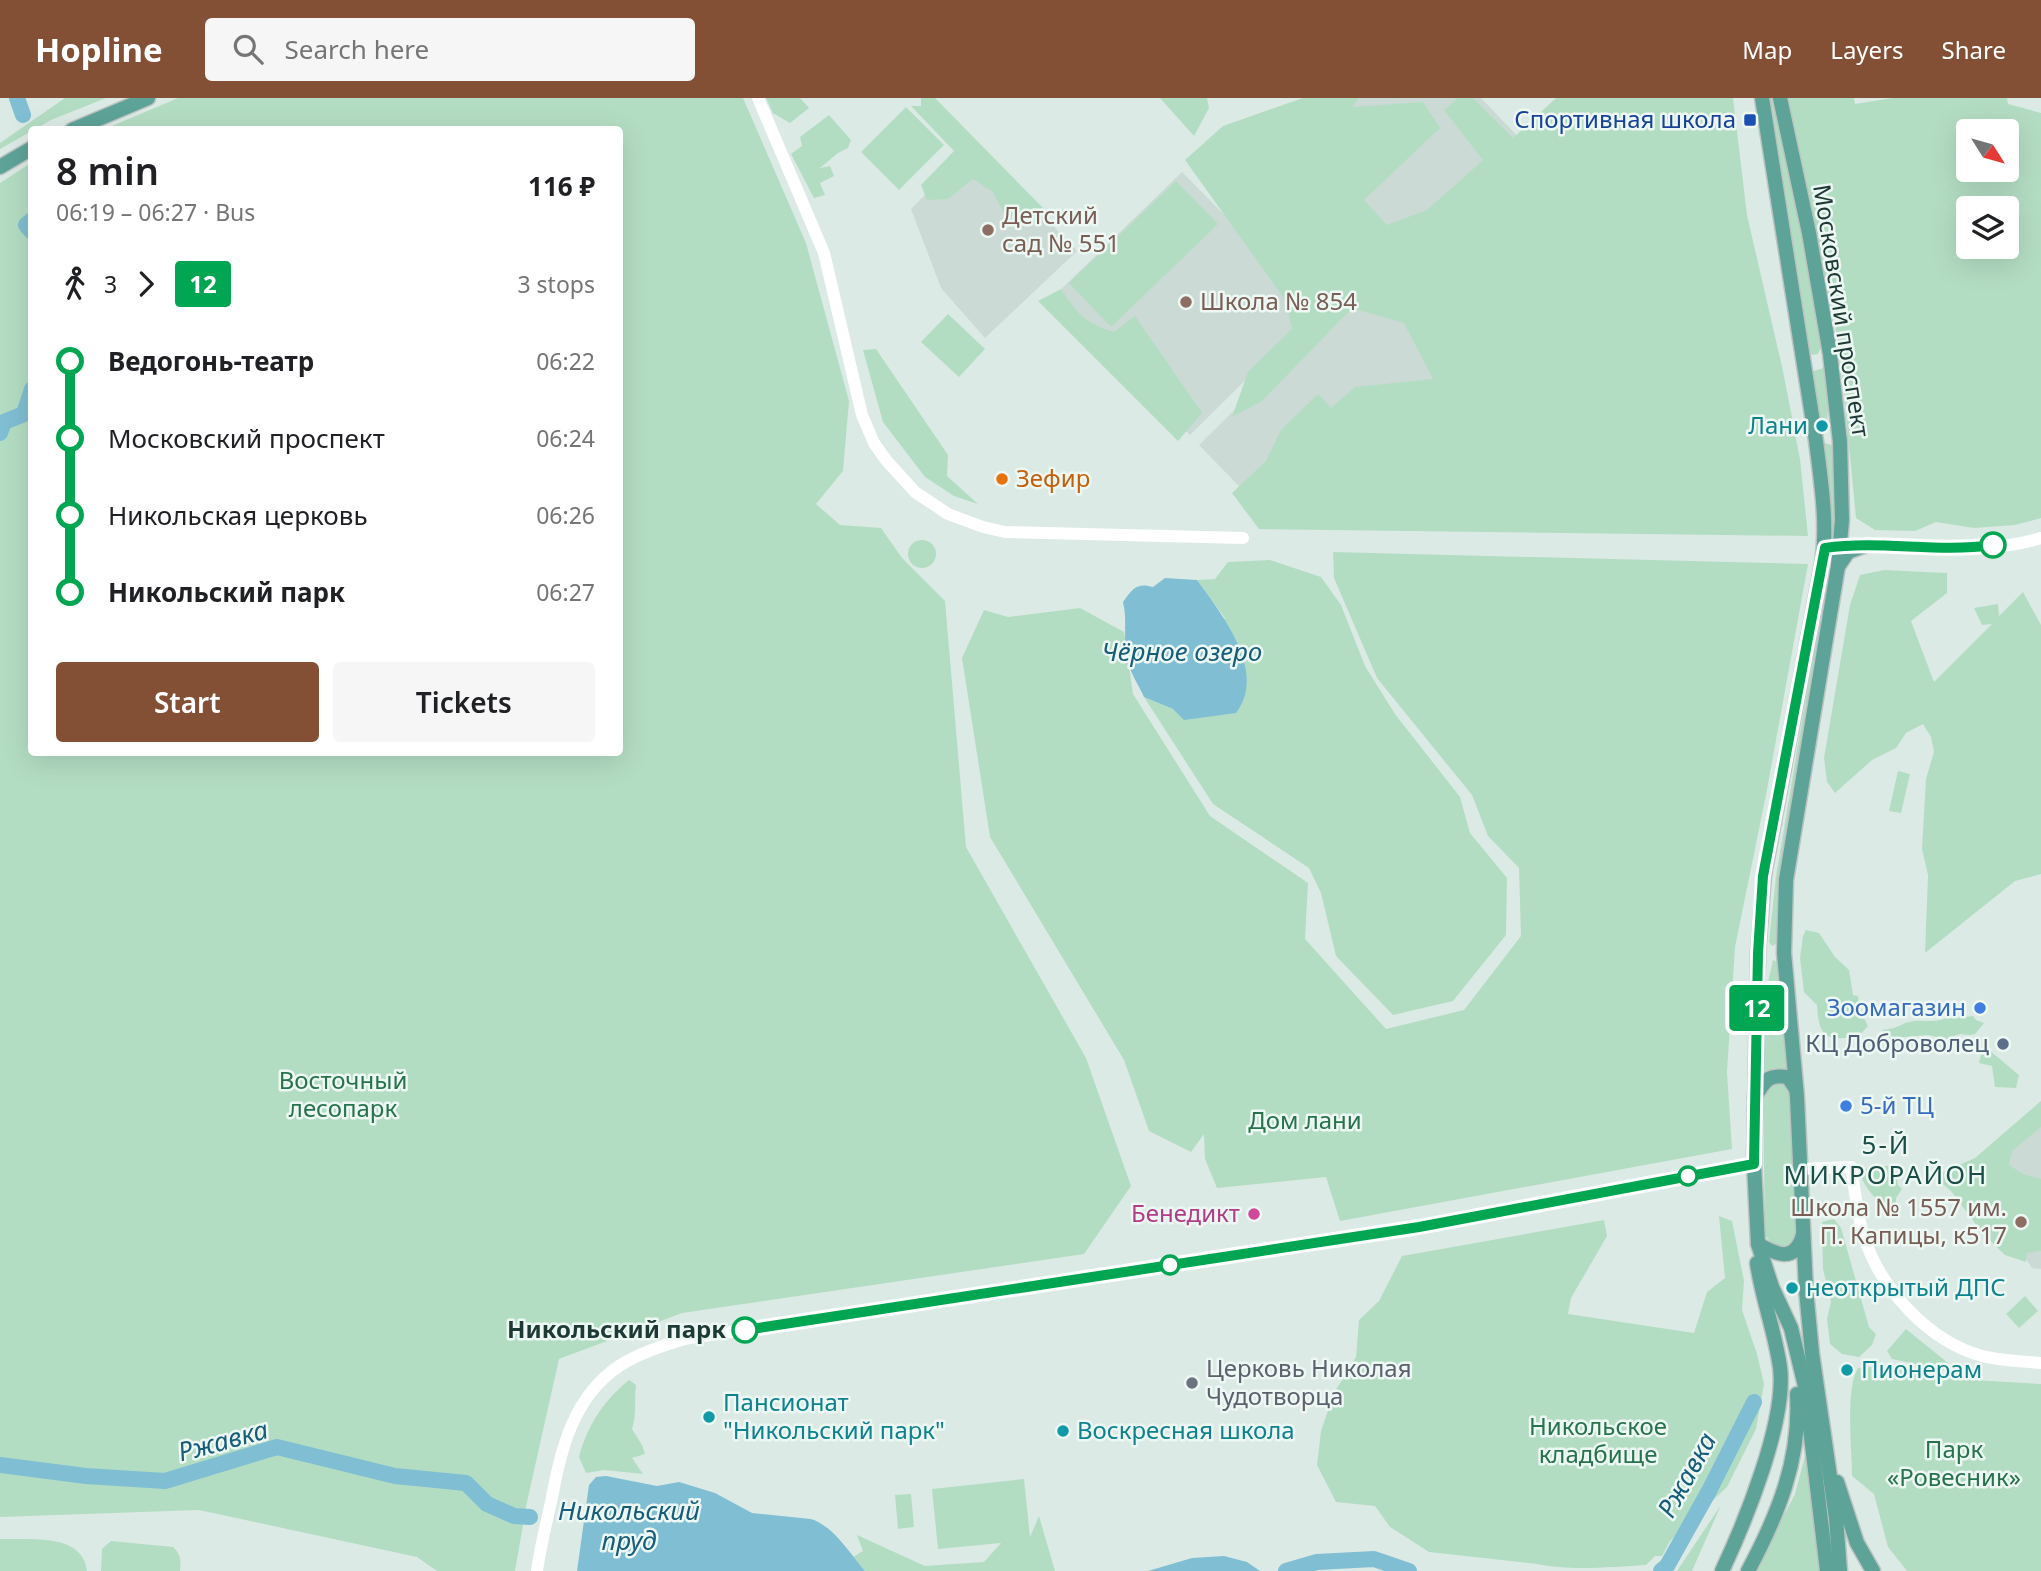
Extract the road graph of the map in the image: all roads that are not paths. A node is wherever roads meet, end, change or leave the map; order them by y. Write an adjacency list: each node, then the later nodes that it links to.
1 (148, 98): 5 (main road)
2 (758, 98): 13 (street)
3 (1762, 98): 9 (main road, Московский проспект)
4 (1780, 98): 8 (main road, Московский проспект)
5 (82, 126)
6 (28, 150): 7 (main road)
7 (0, 167)
8 (1830, 354): 9 (main road); 11 (main road, Московский проспект)
9 (1804, 360): 10 (main road, Московский проспект)
10 (1816, 441): 11 (main road); 17 (main road, Московский проспект)
11 (1840, 442): 12 (main road, Московский проспект)
12 (1842, 525): 15 (main road, Московский проспект); 16 (street)
13 (1243, 538)
14 (2041, 538): 16 (street)
15 (1841, 546): 16 (street); 17 (street); 18 (main road, Московский проспект)
16 (1864, 546): 18 (main road)
17 (1825, 548): 19 (main road, Московский проспект)
18 (1838, 566): 20 (main road, Московский проспект)
19 (1813, 615): 20 (main road); 21 (main road, Московский проспект)
20 (1830, 618): 22 (main road, Московский проспект)
21 (1758, 953): 22 (main road); 24 (main road, Московский проспект)
22 (1784, 953): 23 (main road, Московский проспект)
23 (1796, 1089): 24 (main road); 26 (main road, Московский проспект)
24 (1755, 1097): 25 (main road, Московский проспект)
25 (1754, 1164): 28 (main road, Московский проспект); 34 (street)
26 (1801, 1169): 27 (main road, Московский проспект); 32 (street)
27 (1804, 1232): 28 (main road); 33 (main road, Московский проспект)
28 (1758, 1244): 29 (main road); 30 (main road, Московский проспект)
29 (1761, 1287): 30 (main road); 35 (main road)
30 (1788, 1320): 31 (main road, Московский проспект)
31 (1799, 1357): 36 (main road); 37 (main road)
32 (2041, 1363)
33 (1826, 1451): 38 (main road); 39 (main road)
34 (537, 1570)
35 (1722, 1571)
36 (1748, 1571)
37 (1827, 1571)
38 (1840, 1571)
39 (1872, 1571)

